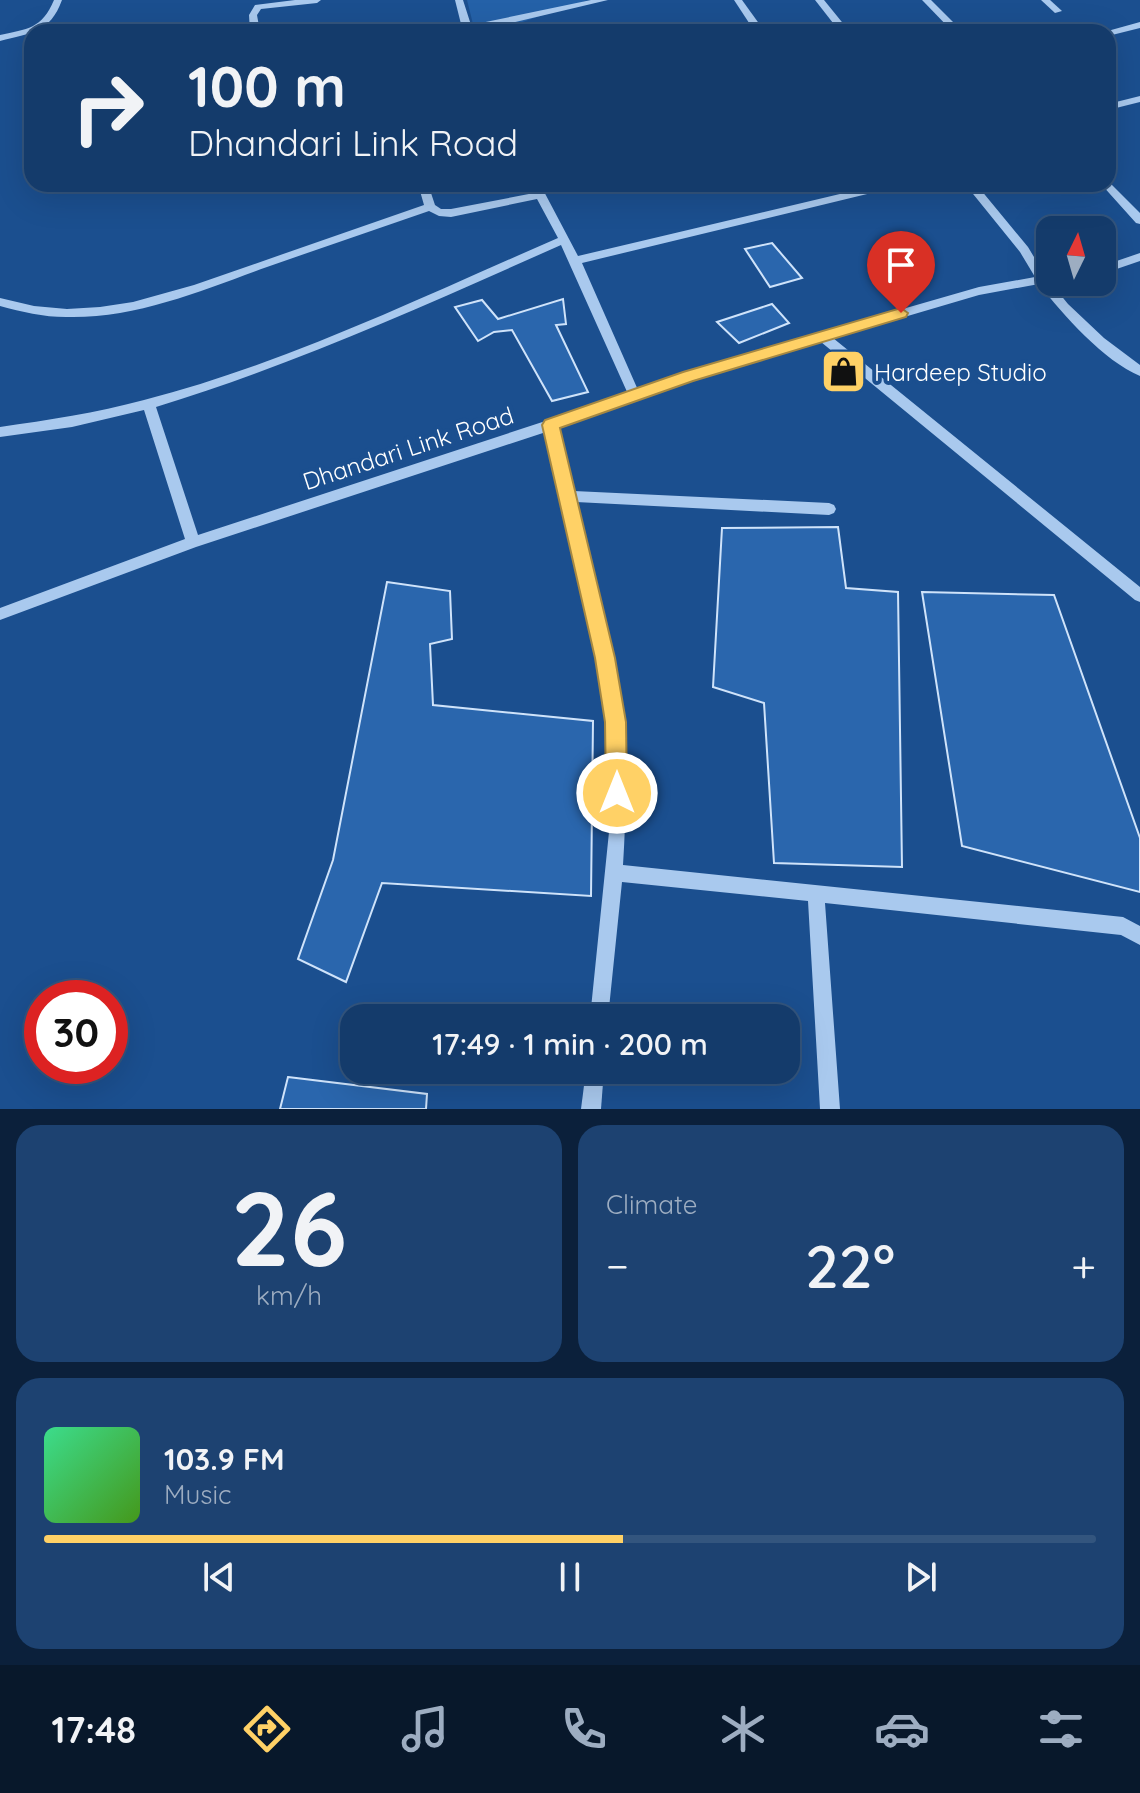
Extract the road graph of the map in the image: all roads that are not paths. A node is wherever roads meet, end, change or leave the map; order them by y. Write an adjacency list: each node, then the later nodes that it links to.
1 (58, 0): 10 (street)
2 (317, 0): 11 (street)
3 (459, 0): 12 (street)
4 (604, 0): 13 (street)
5 (738, 0): 14 (street)
6 (819, 0): 15 (street)
7 (926, 0): 16 (street)
8 (1045, 0): 9 (street)
9 (1058, 11)
10 (51, 24)
11 (255, 24)
12 (465, 24)
13 (494, 24)
14 (754, 24)
15 (838, 24)
16 (950, 24)
17 (1140, 25): 18 (street)
18 (1116, 31)
19 (24, 32): 20 (street)
20 (0, 38)
21 (1140, 99): 22 (street)
22 (1116, 105)
23 (425, 192): 29 (street)
24 (530, 192): 29 (street)
25 (538, 192): 31 (street)
26 (845, 192): 33 (street)
27 (977, 192): 34 (street)
28 (1114, 192): 30 (street)
29 (430, 207): 38 (street)
30 (1140, 220)
31 (564, 240): 33 (street); 42 (street)
32 (1138, 260): 35 (street)
33 (575, 261): 41 (street)
34 (1036, 266)
35 (1116, 266)
36 (1036, 282): 39 (street, Dhandari Link Road)
37 (1056, 296): 40 (street)
38 (0, 302)
39 (822, 336): 41 (street, Dhandari Link Road); 48 (street)
40 (1140, 371)
41 (634, 394): 43 (street, Dhandari Link Road)
42 (149, 405): 44 (street); 47 (street)
43 (551, 425): 45 (street); 47 (street, Dhandari Link Road)
44 (0, 432)
45 (567, 496): 46 (street); 50 (street)
46 (829, 509)
47 (193, 542): 49 (street, Dhandari Link Road)
48 (1140, 596)
49 (0, 614)
50 (612, 872): 51 (street); 53 (street)
51 (816, 894): 52 (street); 56 (street)
52 (1140, 936)
53 (600, 1004)
54 (594, 1084): 55 (street)
55 (591, 1109)
56 (830, 1109)

